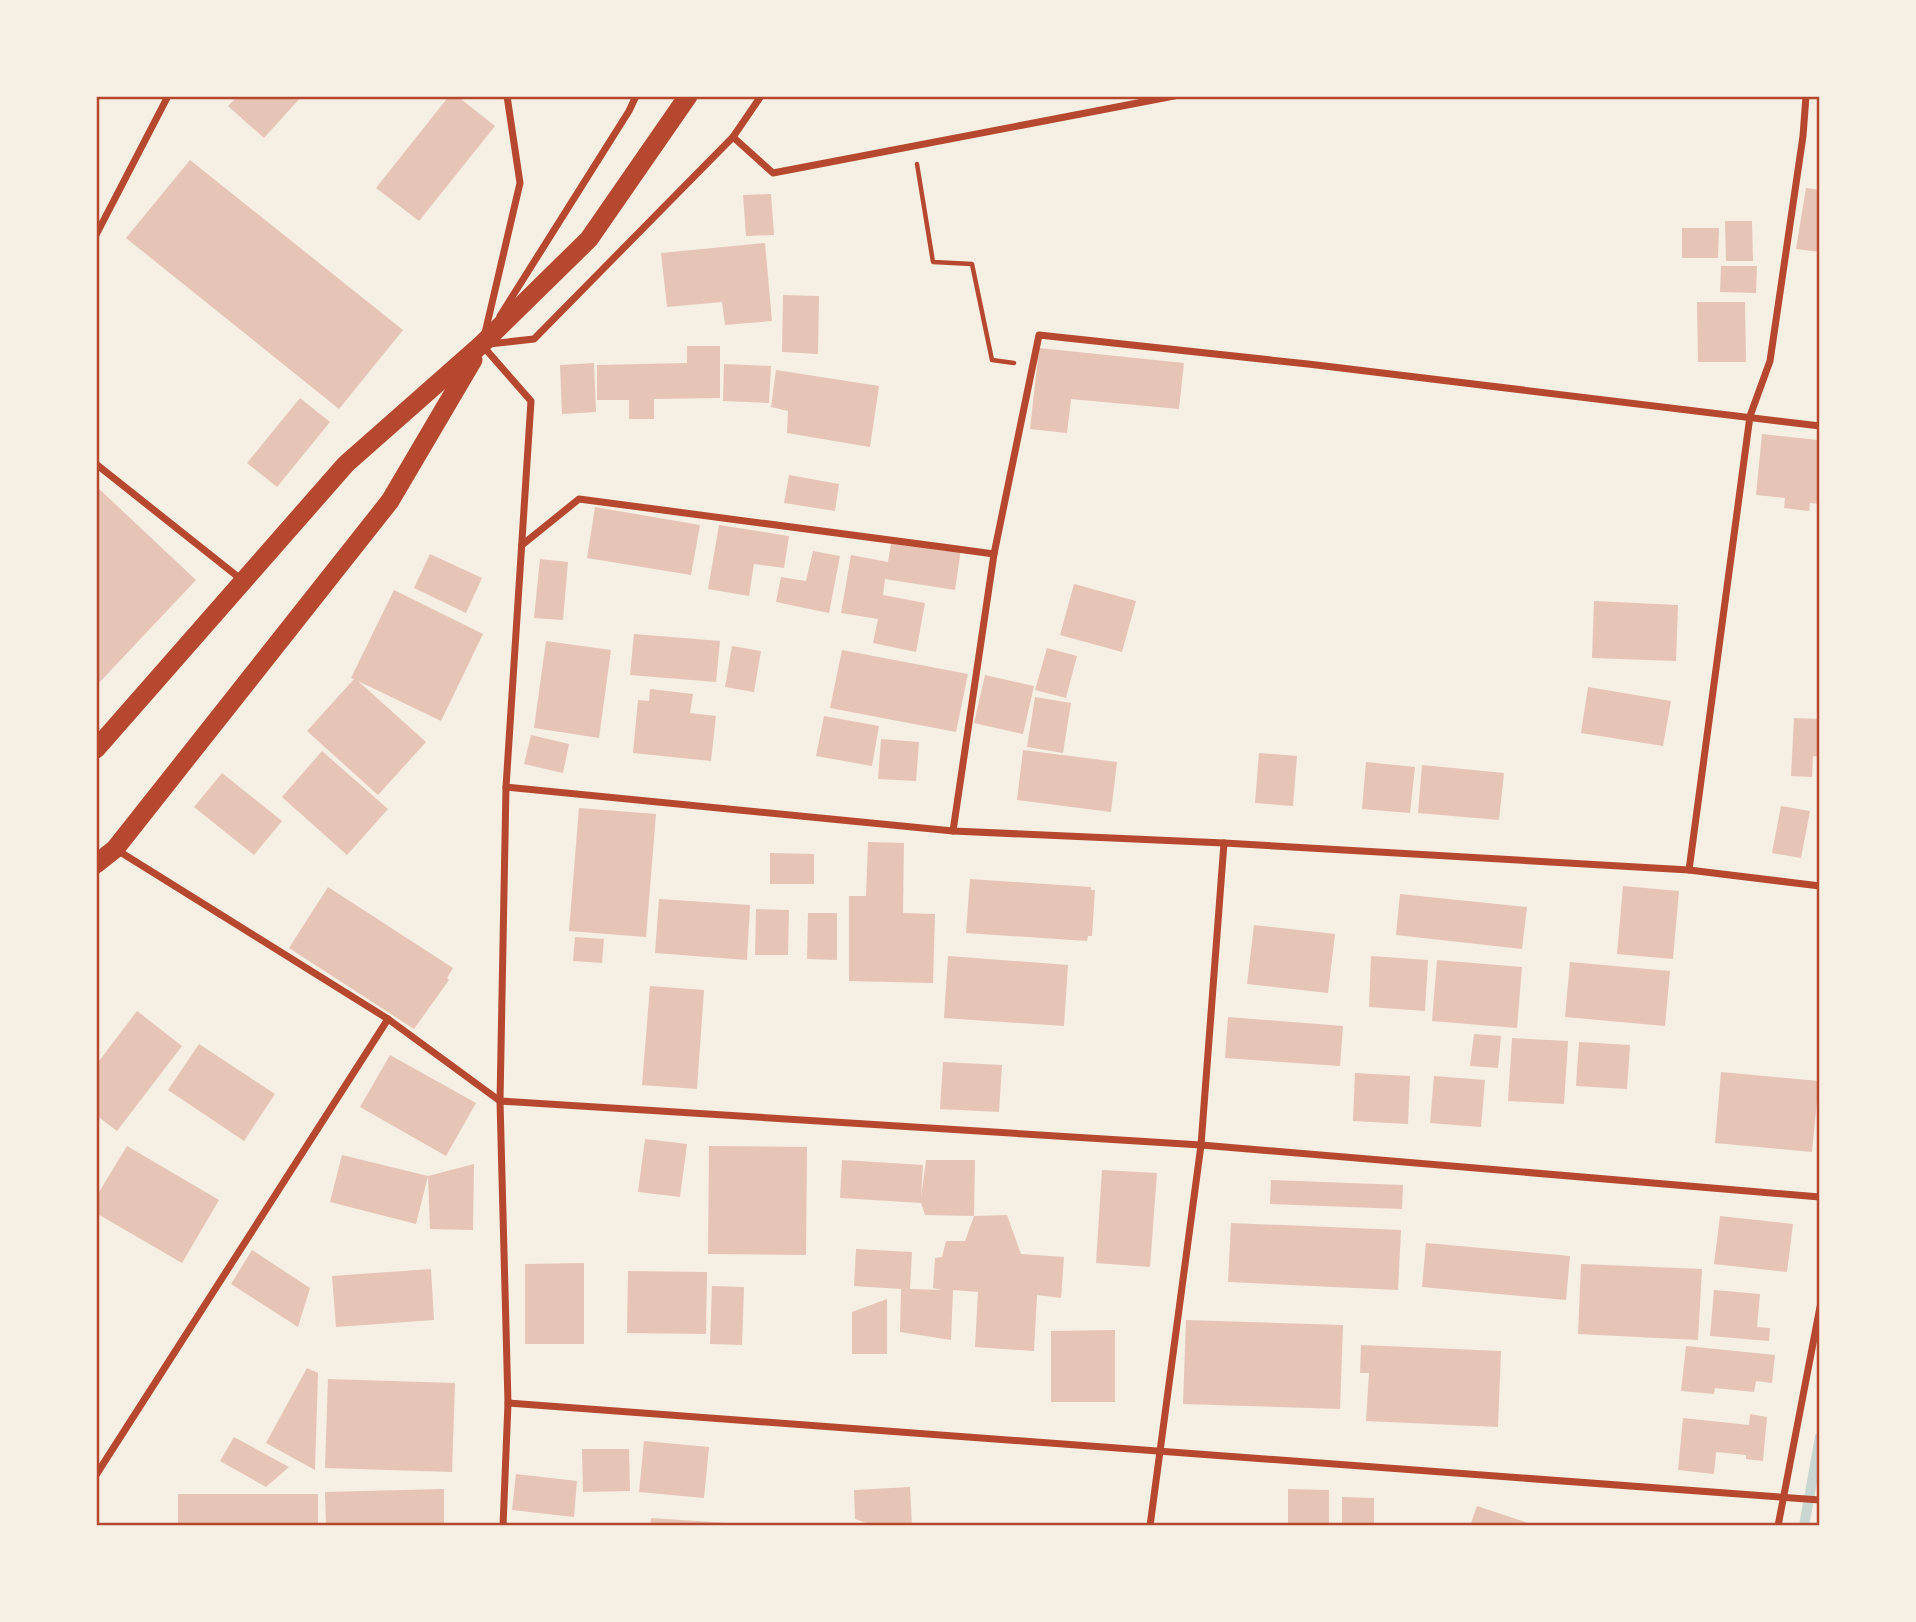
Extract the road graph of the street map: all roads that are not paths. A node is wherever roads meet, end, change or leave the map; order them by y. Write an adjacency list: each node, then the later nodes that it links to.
1 (169, 96): 9 (street)
2 (507, 96): 10 (street)
3 (636, 96): 10 (street)
4 (688, 96): 10 (highway)
5 (761, 96): 8 (street)
6 (1174, 96): 8 (street)
7 (1806, 96): 11 (street)
8 (733, 136): 10 (street)
9 (96, 235)
10 (482, 344): 14 (street); 16 (highway); 21 (highway)
11 (1749, 416): 12 (street); 15 (street); 23 (street)
12 (1820, 426)
13 (96, 464): 16 (street)
14 (522, 545): 15 (street); 18 (street)
15 (994, 554): 19 (street)
16 (243, 580): 17 (highway)
17 (96, 749)
18 (506, 787): 19 (street); 26 (street)
19 (953, 831): 20 (street)
20 (1224, 843): 23 (street); 27 (street)
21 (116, 849): 22 (highway); 25 (street)
22 (96, 864)
23 (1689, 870): 24 (street)
24 (1820, 886)
25 (388, 1019): 26 (street); 32 (street)
26 (500, 1101): 27 (street); 30 (street)
27 (1201, 1145): 28 (street); 31 (street)
28 (1820, 1197)
29 (1820, 1307): 33 (street)
30 (508, 1403): 31 (street); 35 (street)
31 (1160, 1451): 33 (street); 36 (street)
32 (96, 1475)
33 (1783, 1496): 34 (street); 37 (street)
34 (1820, 1500)
35 (503, 1526)
36 (1150, 1526)
37 (1778, 1526)

